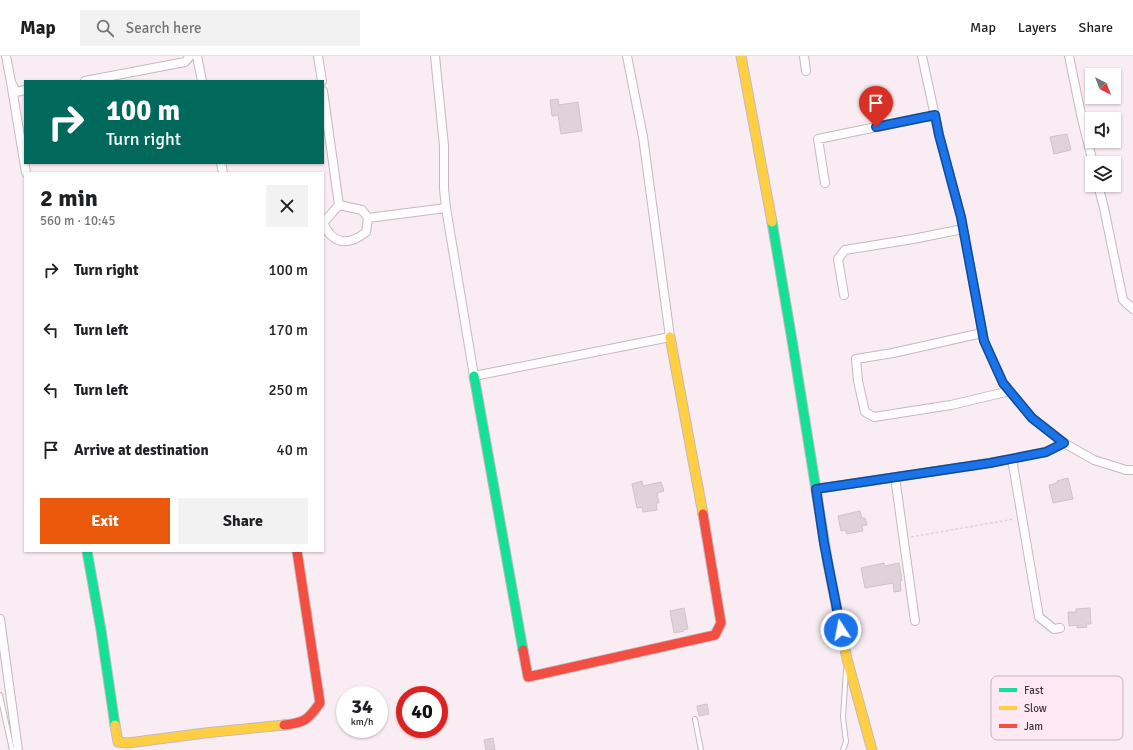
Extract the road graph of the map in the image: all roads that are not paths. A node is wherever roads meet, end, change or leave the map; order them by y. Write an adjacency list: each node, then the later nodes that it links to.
1 (6, 56): 15 (street)
2 (190, 56): 12 (street)
3 (197, 56): 13 (street)
4 (318, 56): 14 (street)
5 (435, 56): 24 (street)
6 (627, 56): 32 (street)
7 (741, 56): 39 (street)
8 (804, 56): 11 (street)
9 (922, 56): 18 (street)
10 (1069, 56): 19 (street)
11 (806, 71)
12 (90, 80)
13 (202, 80)
14 (322, 80)
15 (11, 82): 16 (street); 20 (street)
16 (24, 90)
17 (324, 98): 23 (street)
18 (935, 115): 21 (street); 28 (street)
19 (1091, 156)
20 (24, 161)
21 (825, 183)
22 (1099, 192): 30 (street)
23 (339, 205): 25 (street); 26 (street)
24 (446, 208): 25 (street); 33 (street)
25 (368, 218): 27 (street)
26 (324, 222)
27 (324, 225)
28 (963, 229): 29 (street); 31 (street)
29 (844, 296)
30 (1133, 310)
31 (982, 333): 34 (street); 34 (street)
32 (670, 337): 33 (street); 33 (street)
33 (474, 376)
34 (1010, 391): 35 (street)
35 (1064, 443): 36 (street); 37 (street)
36 (1012, 459): 38 (street); 44 (street)
37 (1133, 470)
38 (895, 477): 39 (street); 43 (street)
39 (816, 489): 45 (street)
40 (87, 552): 41 (street)
41 (297, 552)
42 (0, 619): 49 (street)
43 (915, 621)
44 (1060, 628)
45 (846, 659): 51 (lane); 52 (street)
46 (0, 695): 48 (lane)
47 (695, 719): 50 (lane)
48 (12, 750)
49 (18, 750)
50 (701, 750)
51 (843, 750)
52 (872, 750)

